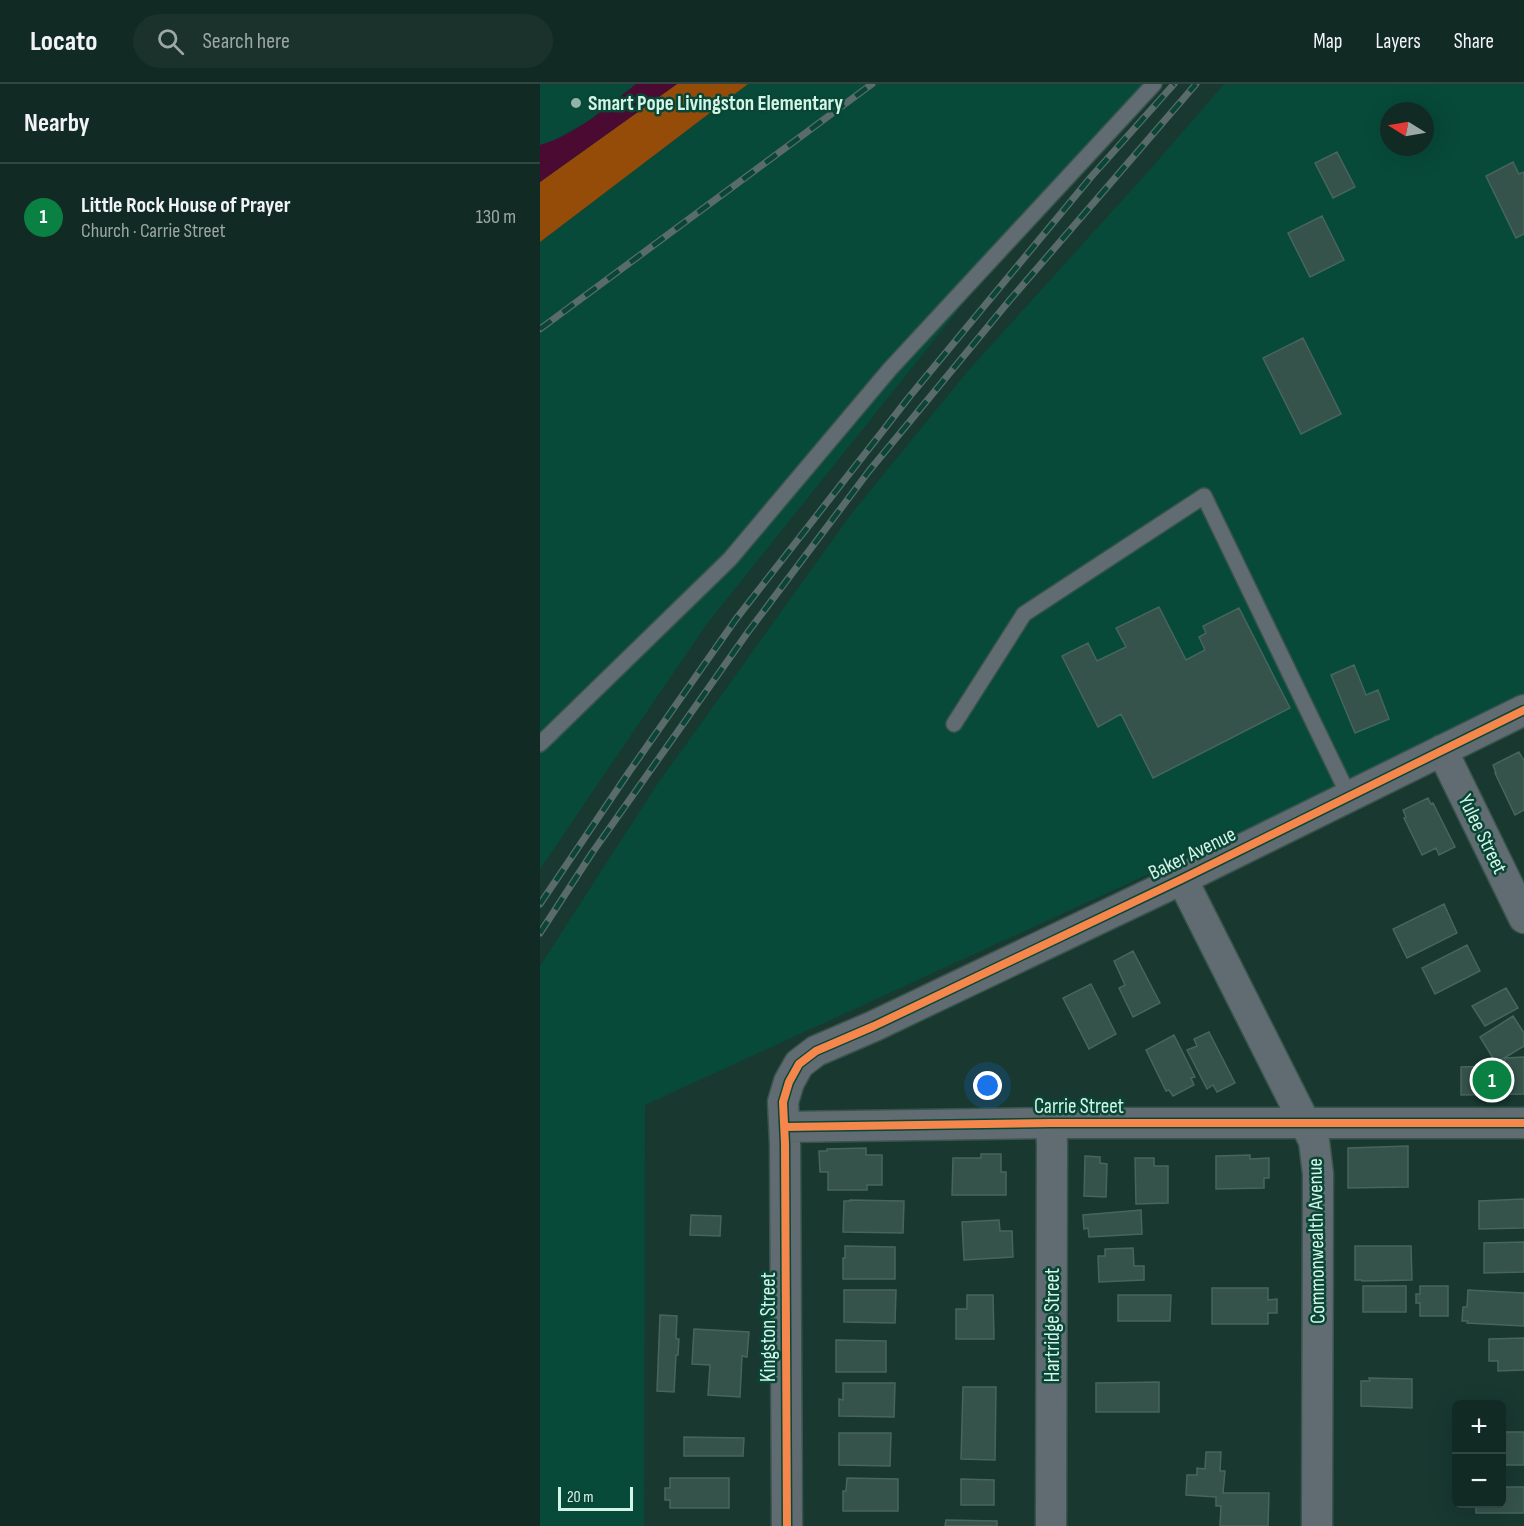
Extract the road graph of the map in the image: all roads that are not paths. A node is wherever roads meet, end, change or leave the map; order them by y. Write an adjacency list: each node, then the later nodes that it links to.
1 (1154, 84): 4 (lane)
2 (1524, 710): 5 (street, Baker Avenue)
3 (954, 724): 6 (lane)
4 (540, 744)
5 (1442, 750): 6 (street, Baker Avenue); 8 (street, Yulee Street)
6 (1349, 796): 7 (street, Baker Avenue)
7 (1182, 879): 10 (street, Commonwealth Avenue); 12 (street, Baker Avenue)
8 (1524, 918)
9 (1051, 1124): 10 (street, Carrie Street); 12 (street, Carrie Street); 14 (street, Hartridge Street)
10 (1306, 1124): 11 (street, Carrie Street); 15 (street, Commonwealth Avenue)
11 (1524, 1124)
12 (785, 1128): 13 (street, Kingston Street)
13 (787, 1526)
14 (1051, 1526)
15 (1317, 1526)

